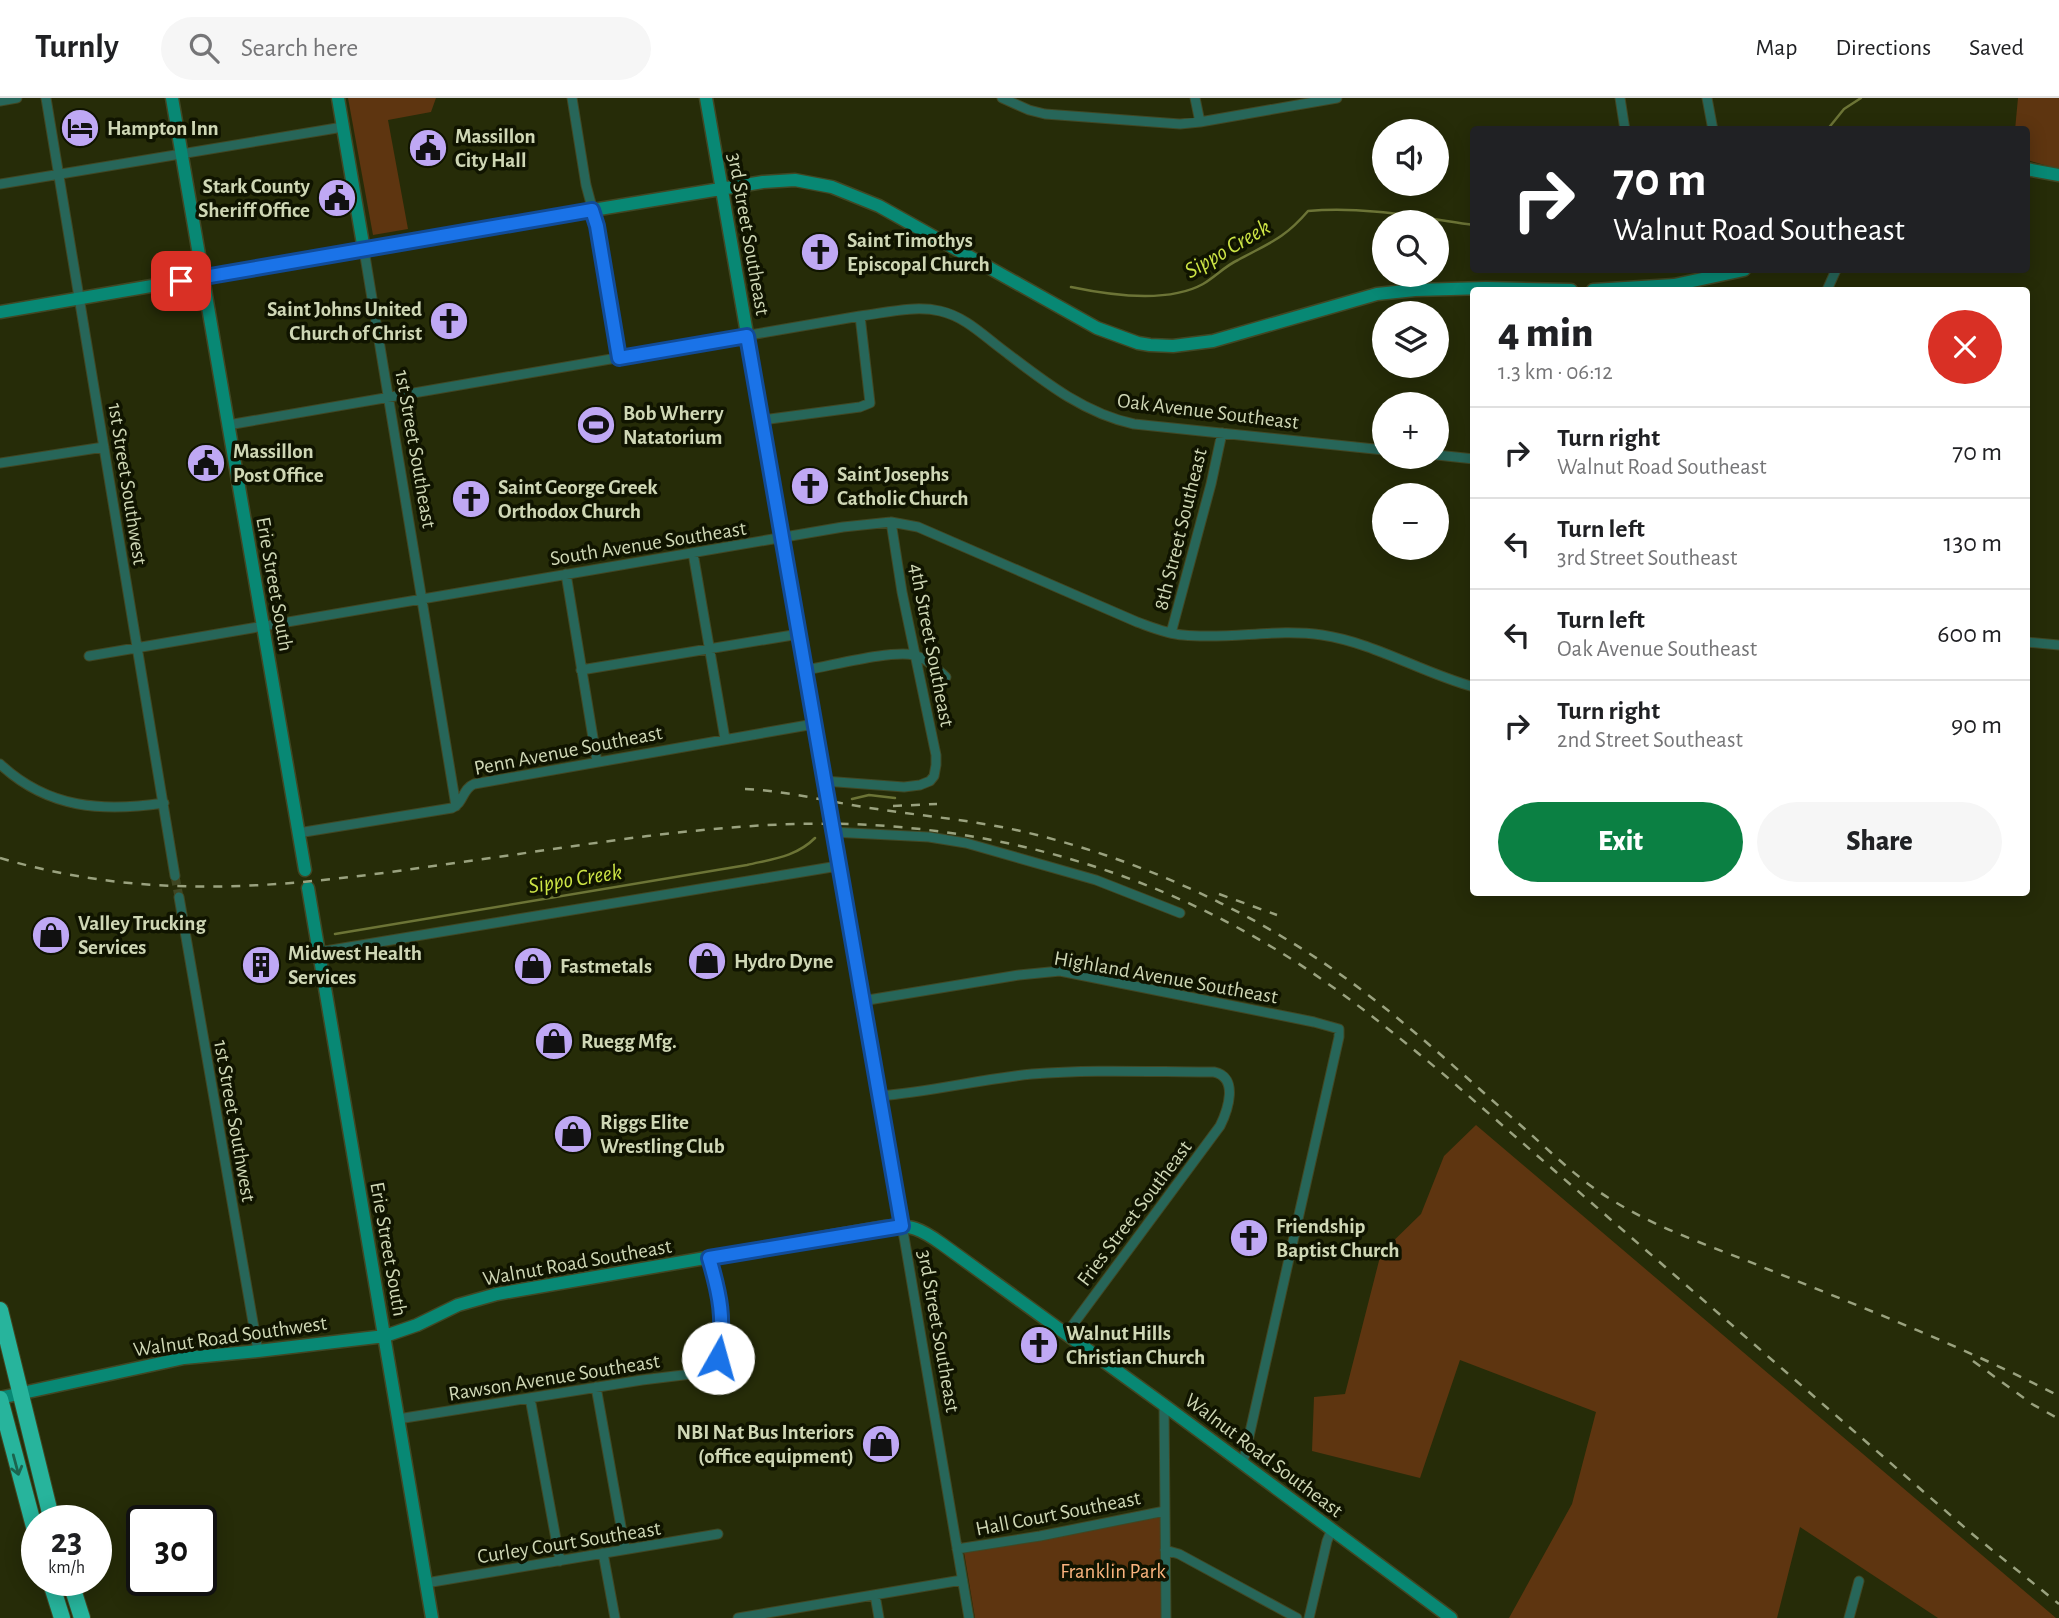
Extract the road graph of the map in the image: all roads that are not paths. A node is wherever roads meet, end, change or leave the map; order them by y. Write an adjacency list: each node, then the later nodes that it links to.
1 (17, 98): 13 (street)
2 (46, 98): 21 (street, 1st Street Southwest)
3 (172, 98): 19 (main road, Erie Street South)
4 (338, 98): 18 (main road, 1st Street Southeast)
5 (572, 98): 25 (street)
6 (706, 98): 24 (main road, 3rd Street Southeast)
7 (1002, 98): 14 (street)
8 (1027, 98): 14 (street)
9 (1195, 98): 15 (street)
10 (1337, 98): 15 (street)
11 (1620, 98): 16 (street)
12 (1707, 98): 17 (street)
13 (0, 101)
14 (1029, 110): 15 (street)
15 (1200, 122)
16 (1624, 126)
17 (1712, 126)
18 (343, 127): 19 (street); 26 (main road, 1st Street Southeast)
19 (182, 155): 21 (street); 28 (main road, Erie Street South)
20 (2030, 170): 22 (main road)
21 (59, 175): 23 (street); 31 (street, 1st Street Southwest)
22 (2059, 175)
23 (0, 184)
24 (722, 188): 25 (main road); 30 (main road); 34 (main road, 3rd Street Southeast)
25 (592, 210): 26 (main road); 35 (street)
26 (363, 250): 28 (main road); 36 (street, 1st Street Southeast)
27 (1730, 273): 29 (main road)
28 (203, 277): 31 (main road); 38 (main road, Erie Street South)
29 (1642, 287)
30 (1470, 289)
31 (80, 299): 32 (main road); 40 (street, 1st Street Southwest)
32 (0, 312)
33 (860, 316): 34 (street, Oak Avenue Southeast); 37 (street); 39 (street, Oak Avenue Southeast)
34 (747, 336): 35 (street, Oak Avenue Southeast); 37 (main road, 3rd Street Southeast)
35 (619, 358): 36 (street, Oak Avenue Southeast)
36 (387, 397): 38 (street, Oak Avenue Southeast); 49 (street, 1st Street Southeast)
37 (762, 420): 46 (main road, 3rd Street Southeast)
38 (228, 425): 50 (main road, Erie Street South)
39 (1222, 433): 41 (street, Oak Avenue Southeast); 51 (street, 8th Street Southeast)
40 (104, 447): 44 (street); 55 (street, 1st Street Southwest)
41 (1372, 449)
42 (1449, 457): 43 (street)
43 (1470, 459)
44 (0, 463)
45 (891, 522): 46 (street, South Avenue Southeast); 51 (street, South Avenue Southeast); 58 (street, 4th Street Southeast)
46 (782, 539): 47 (street, South Avenue Southeast); 52 (main road, 3rd Street Southeast)
47 (693, 553): 48 (street, South Avenue Southeast); 56 (street)
48 (566, 574): 49 (street, South Avenue Southeast); 59 (street)
49 (422, 599): 50 (street, South Avenue Southeast); 69 (street, 1st Street Southeast)
50 (263, 627): 55 (street, South Avenue Southeast); 71 (main road, Erie Street South)
51 (1171, 633): 62 (street, South Avenue Southeast)
52 (799, 634): 56 (street); 60 (main road, 3rd Street Southeast)
53 (2030, 642): 54 (street)
54 (2059, 645)
55 (137, 648): 57 (street, South Avenue Southeast); 68 (street, 1st Street Southwest)
56 (710, 649): 59 (street); 64 (street)
57 (89, 656)
58 (914, 656): 60 (street); 61 (street); 67 (street, 4th Street Southeast)
59 (581, 670): 65 (street)
60 (805, 670): 63 (main road, 3rd Street Southeast)
61 (946, 677)
62 (1470, 686)
63 (814, 724): 64 (street, Penn Avenue Southeast); 67 (main road, 3rd Street Southeast)
64 (725, 739): 65 (street, Penn Avenue Southeast)
65 (597, 762): 69 (street, Penn Avenue Southeast)
66 (0, 764): 68 (street)
67 (824, 781): 70 (main road, 3rd Street Southeast)
68 (164, 803): 74 (street, 1st Street Southwest)
69 (456, 806): 71 (street)
70 (832, 832): 72 (main road, 3rd Street Southeast); 77 (street)
71 (299, 834): 73 (main road, Erie Street South)
72 (838, 866): 78 (street); 79 (main road, 3rd Street Southeast)
73 (305, 870)
74 (175, 876)
75 (308, 888): 78 (main road, Erie Street South)
76 (179, 897): 86 (street, 1st Street Southwest)
77 (1180, 913)
78 (318, 952): 85 (main road, Erie Street South)
79 (862, 1001): 80 (main road, 3rd Street Southeast); 93 (street, Highland Avenue Southeast)
80 (878, 1096): 81 (main road, 3rd Street Southeast); 84 (street, Fries Street Southeast)
81 (902, 1226): 82 (main road, Walnut Road Southeast); 84 (main road, Walnut Road Southeast); 100 (street, 3rd Street Southeast)
82 (709, 1258): 85 (main road, Walnut Road Southeast); 87 (street, Rawson Avenue Southeast)
83 (0, 1310): 88 (highway)
84 (1066, 1334): 91 (main road, Walnut Road Southeast)
85 (385, 1336): 86 (main road, Walnut Road Southwest); 92 (main road, Erie Street South)
86 (258, 1351): 88 (main road, Walnut Road Southwest)
87 (596, 1387): 89 (street, Rawson Avenue Southeast); 99 (street)
88 (20, 1393): 90 (main road, Walnut Road Southwest); 95 (highway)
89 (530, 1398): 92 (street, Rawson Avenue Southeast); 103 (street)
90 (0, 1399): 94 (highway, one-way to 94)
91 (1164, 1405): 93 (main road, Walnut Road Southeast); 96 (street)
92 (398, 1419): 106 (main road, Erie Street South)
93 (1243, 1463): 97 (main road, Walnut Road Southeast)
94 (28, 1505)
95 (48, 1505)
96 (1165, 1511): 100 (street, Hall Court Southeast); 101 (street)
97 (1332, 1529): 120 (street); 121 (main road, Walnut Road Southeast)
98 (718, 1534): 99 (street, Curley Court Southeast)
99 (625, 1549): 102 (street, Curley Court Southeast)
100 (957, 1549): 104 (street, 3rd Street Southeast)
101 (1165, 1550): 118 (street); 119 (street)
102 (603, 1553): 103 (street, Curley Court Southeast); 114 (street)
103 (559, 1561): 106 (street, Curley Court Southeast)
104 (962, 1580): 107 (street); 117 (street, 3rd Street Southeast)
105 (1859, 1581): 122 (street)
106 (426, 1583): 113 (main road, Erie Street South)
107 (875, 1595): 110 (street); 116 (street)
108 (55, 1596): 111 (highway)
109 (75, 1596): 112 (highway)
110 (792, 1614): 115 (street)
111 (62, 1618)
112 (82, 1618)
113 (432, 1618)
114 (615, 1618)
115 (738, 1618)
116 (879, 1618)
117 (969, 1618)
118 (1167, 1618)
119 (1297, 1618)
120 (1309, 1618)
121 (1451, 1618)
122 (1849, 1618)

